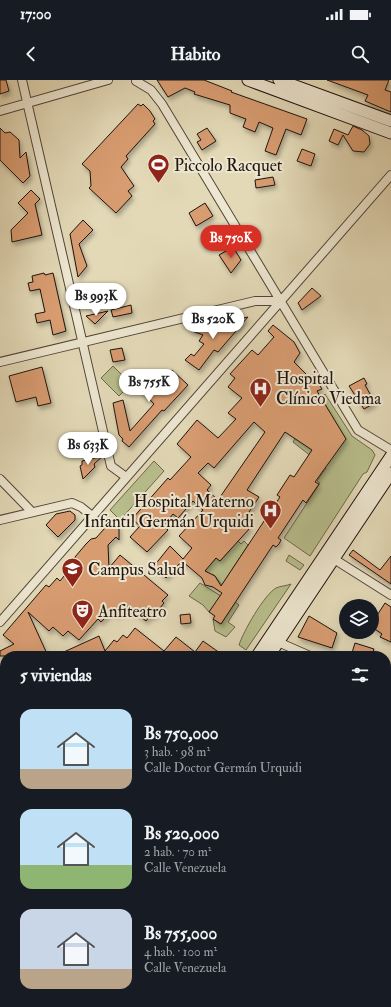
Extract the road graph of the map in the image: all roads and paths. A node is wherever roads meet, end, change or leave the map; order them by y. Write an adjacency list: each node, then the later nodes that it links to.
1 (22, 80): 6 (street)
2 (108, 80): 6 (street)
3 (137, 80): 11 (street)
4 (248, 80): 9 (main road)
5 (279, 80): 8 (main road)
6 (27, 103): 7 (street); 12 (street)
7 (0, 111)
8 (391, 121)
9 (391, 133)
10 (391, 175): 11 (street)
11 (281, 301): 12 (street); 14 (street); 17 (street)
12 (84, 342): 13 (street); 17 (street)
13 (0, 362)
14 (391, 450)
15 (391, 456): 26 (main road)
16 (391, 473): 22 (main road)
17 (126, 477): 20 (street)
18 (0, 479): 19 (street)
19 (32, 512): 20 (street); 21 (street)
20 (92, 516): 24 (street)
21 (0, 520)
22 (334, 559): 23 (street); 25 (main road)
23 (391, 595)
24 (0, 622)
25 (278, 642): 27 (main road); 28 (street)
26 (260, 651)
27 (272, 651)
28 (299, 651)

